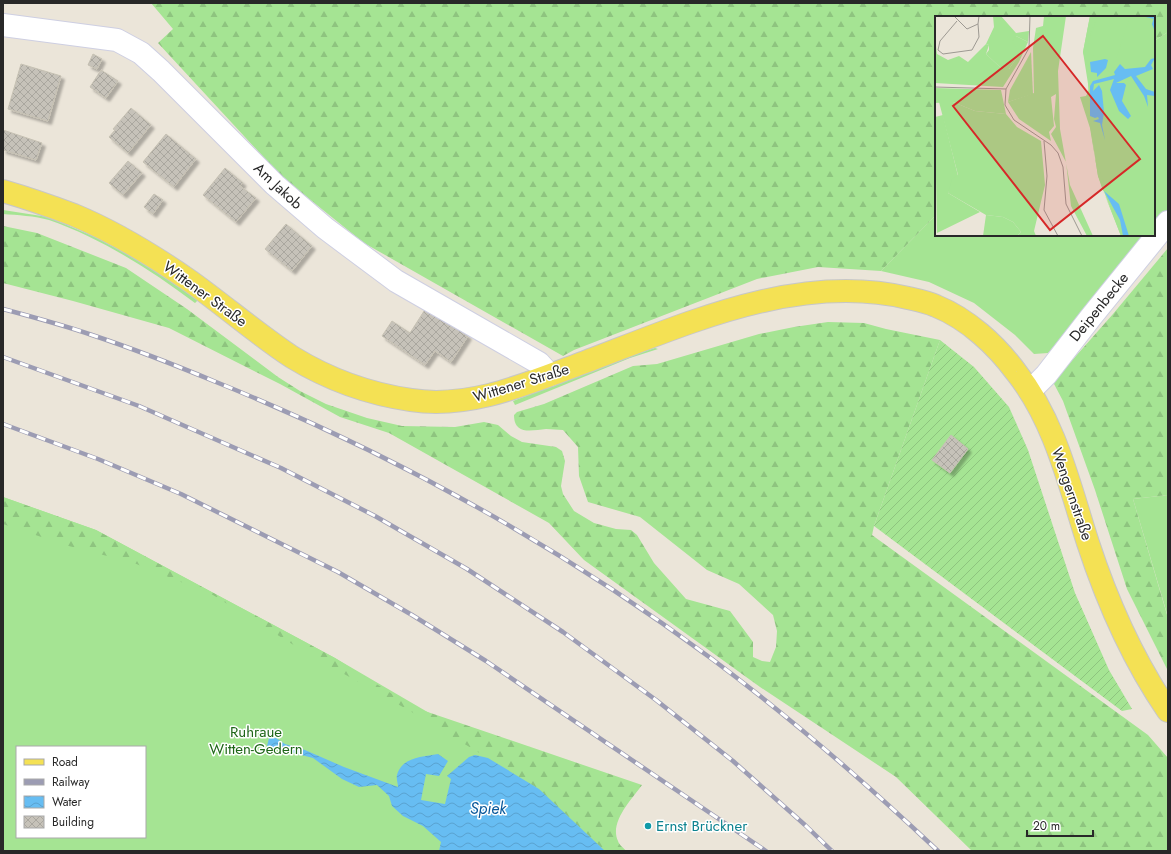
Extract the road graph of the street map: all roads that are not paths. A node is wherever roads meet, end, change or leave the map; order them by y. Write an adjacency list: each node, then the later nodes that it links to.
1 (3, 26): 5 (street, Am Jakob)
2 (3, 191): 5 (main road, Wittener Straße)
3 (1168, 222): 6 (street, Deipenbecke)
4 (938, 306): 5 (main road, Wittener Straße); 6 (main road, Wengernstraße)
5 (550, 375)
6 (1030, 391): 7 (main road, Wengernstraße)
7 (1168, 711)

